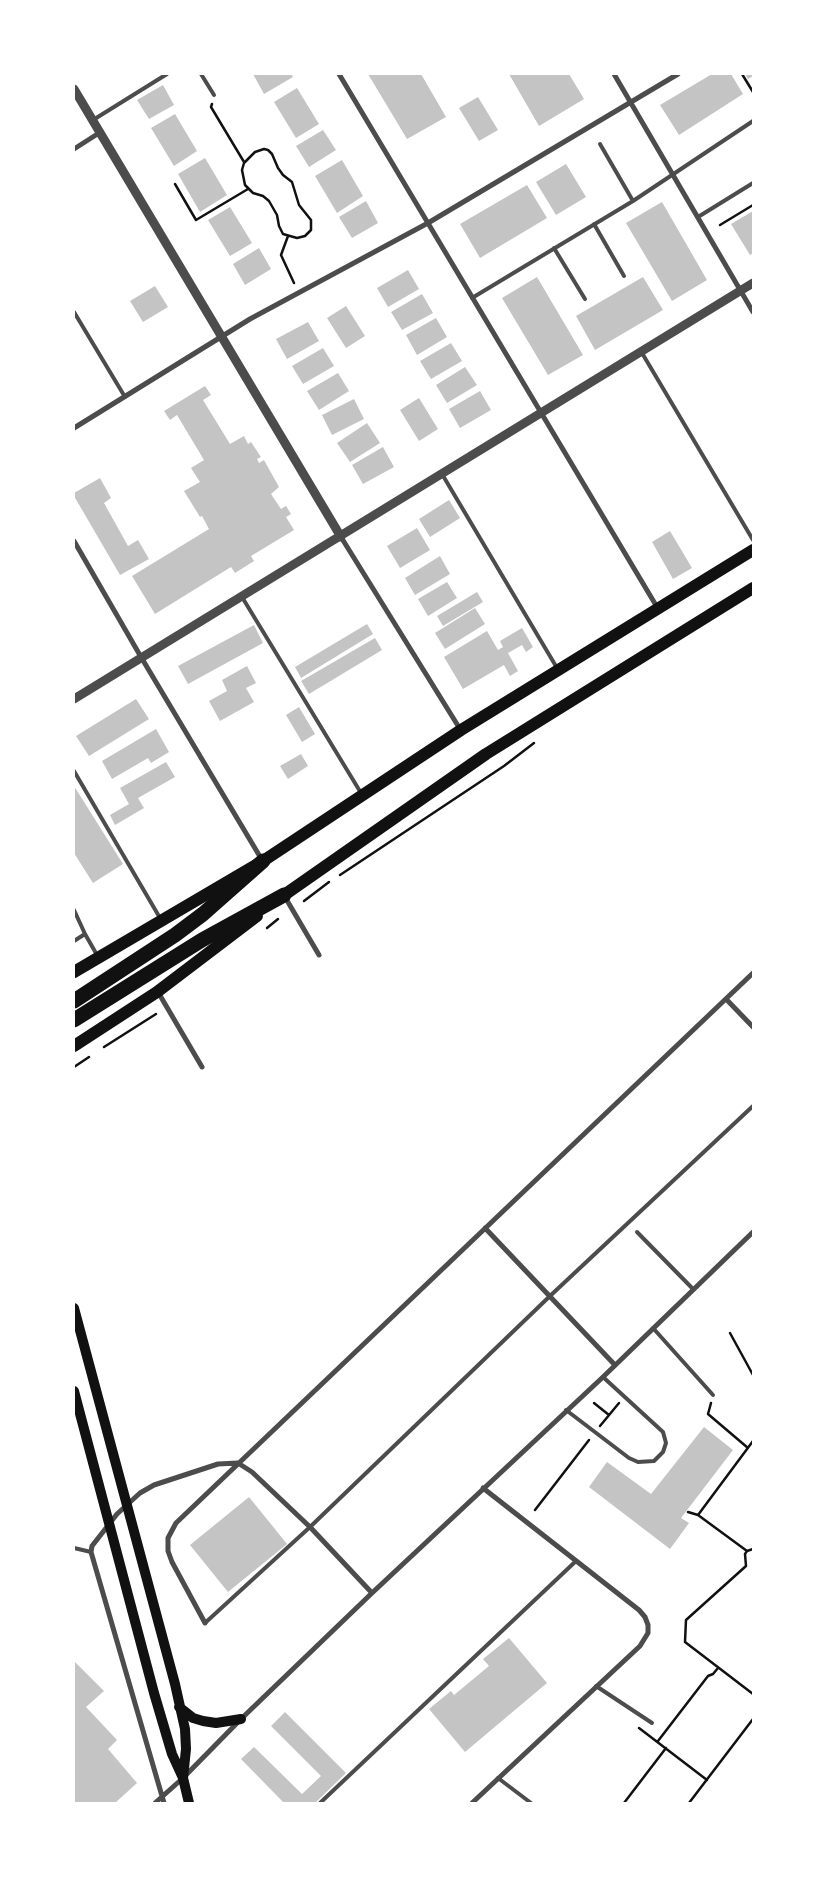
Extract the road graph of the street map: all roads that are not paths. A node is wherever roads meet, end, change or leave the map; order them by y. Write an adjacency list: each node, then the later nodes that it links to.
1 (167, 74): 9 (lane)
2 (201, 74): 7 (lane)
3 (339, 74): 18 (street)
4 (614, 74): 8 (street)
5 (678, 74): 8 (street)
6 (74, 90): 9 (street)
7 (214, 95)
8 (631, 102): 14 (street); 18 (street)
9 (92, 121): 11 (street)
10 (753, 121): 14 (lane)
11 (99, 134): 13 (street); 28 (street)
12 (600, 144): 16 (lane)
13 (74, 149)
14 (672, 175): 16 (lane); 17 (street)
15 (753, 183): 17 (lane)
16 (634, 202): 19 (lane)
17 (698, 218): 23 (street)
18 (428, 223): 24 (street); 28 (street)
19 (594, 224): 20 (lane); 21 (lane)
20 (554, 248): 24 (lane); 25 (lane)
21 (624, 276)
22 (753, 284): 23 (street)
23 (741, 291): 27 (street); 29 (street)
24 (472, 298): 31 (street)
25 (585, 299)
26 (74, 312): 30 (lane)
27 (753, 312)
28 (222, 336): 30 (street); 34 (street)
29 (642, 353): 31 (street); 35 (lane)
30 (125, 397): 32 (street)
31 (541, 413): 33 (street); 40 (street)
32 (74, 428)
33 (442, 474): 34 (street); 42 (lane)
34 (341, 537): 39 (street); 44 (street)
35 (753, 540)
36 (74, 541): 41 (street)
37 (753, 550): 40 (main road)
38 (753, 588): 48 (main road)
39 (242, 597): 41 (street); 46 (lane)
40 (658, 608): 42 (main road)
41 (140, 657): 43 (street); 47 (street)
42 (558, 670): 44 (main road)
43 (74, 699)
44 (461, 730): 46 (main road)
45 (74, 771): 50 (lane)
46 (362, 795): 47 (main road)
47 (263, 860): 50 (main road); 59 (highway)
48 (284, 895): 53 (street); 57 (main road); 60 (highway)
49 (74, 910): 51 (lane)
50 (162, 921): 54 (main road)
51 (85, 934): 52 (lane); 54 (lane)
52 (74, 941)
53 (319, 954)
54 (98, 957): 55 (main road)
55 (74, 972)
56 (753, 973): 58 (street)
57 (157, 992): 62 (main road); 63 (street)
58 (726, 999): 61 (street); 65 (street)
59 (74, 1001)
60 (74, 1020)
61 (753, 1027)
62 (74, 1046)
63 (202, 1067)
64 (753, 1106): 69 (lane)
65 (485, 1228): 69 (street); 77 (street)
66 (637, 1232): 68 (lane)
67 (753, 1232): 68 (street)
68 (693, 1289): 71 (street)
69 (550, 1296): 72 (street); 79 (lane)
70 (74, 1308): 86 (main road)
71 (653, 1328): 72 (street); 75 (lane)
72 (614, 1364): 73 (street)
73 (603, 1377): 76 (street); 76 (lane)
74 (74, 1391): 89 (main road)
75 (713, 1395)
76 (566, 1410): 78 (street)
77 (238, 1464): 79 (street); 81 (street); 84 (street)
78 (483, 1488): 82 (street); 83 (street)
79 (310, 1527): 83 (street); 84 (lane)
80 (74, 1548): 81 (lane)
81 (90, 1552): 91 (street)
82 (576, 1561): 85 (street); 95 (lane)
83 (372, 1593): 87 (street)
84 (205, 1623)
85 (596, 1686): 88 (lane); 90 (street)
86 (179, 1707): 87 (main road); 89 (main road)
87 (241, 1719): 89 (street)
88 (652, 1723)
89 (183, 1778): 91 (street); 94 (main road)
90 (498, 1778): 96 (street); 97 (lane)
91 (162, 1796): 92 (street); 93 (street)
92 (155, 1803)
93 (164, 1803)
94 (189, 1803)
95 (320, 1803)
96 (472, 1803)
97 (531, 1803)

